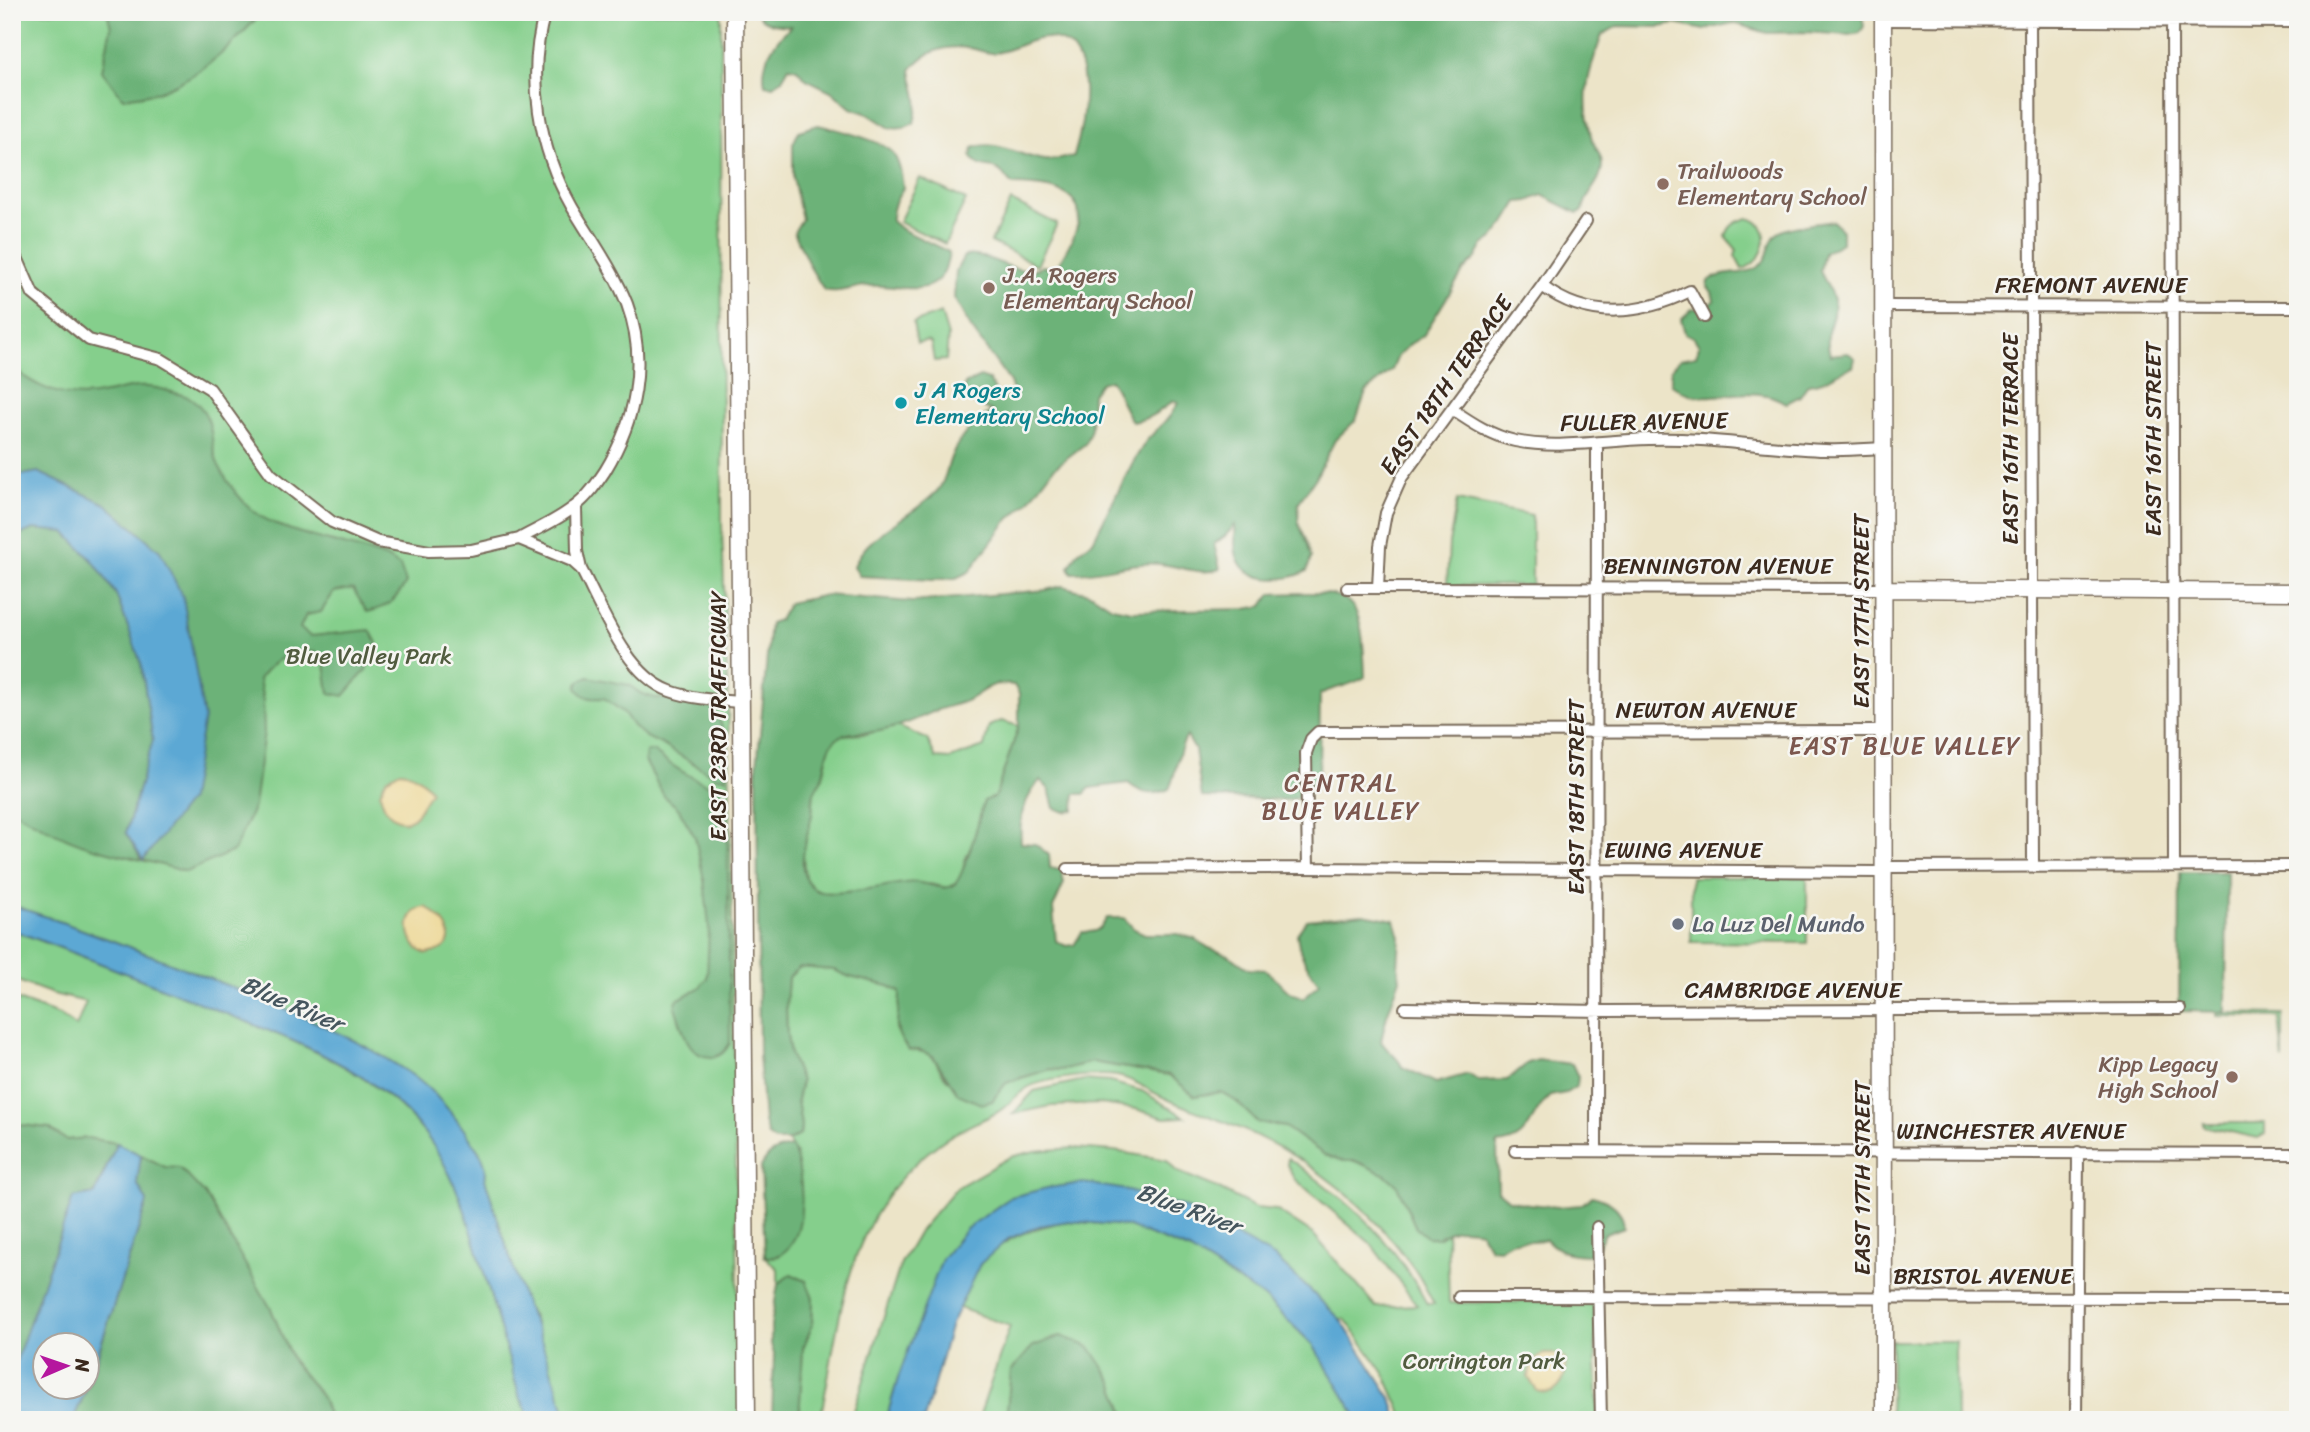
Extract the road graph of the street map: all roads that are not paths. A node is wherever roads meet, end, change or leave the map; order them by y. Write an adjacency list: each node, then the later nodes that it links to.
1 (545, 12): 20 (street)
2 (734, 12): 30 (street, EAST 23RD TRAFFICWAY)
3 (1883, 16): 4 (street); 12 (street, EAST 17TH STREET)
4 (2030, 17): 5 (street); 13 (street, EAST 16TH TERRACE)
5 (2173, 17): 6 (street); 14 (street, EAST 16TH STREET)
6 (2298, 22)
7 (12, 101): 8 (street)
8 (12, 118)
9 (1586, 221): 11 (street, EAST 18TH TERRACE)
10 (12, 246): 21 (street)
11 (1542, 286): 16 (street); 17 (street, EAST 18TH TERRACE)
12 (1884, 306): 13 (street, FREMONT AVENUE); 19 (street, EAST 17TH STREET)
13 (2031, 306): 14 (street, FREMONT AVENUE); 27 (street, EAST 16TH TERRACE)
14 (2173, 306): 15 (street, FREMONT AVENUE); 28 (street, EAST 16TH STREET)
15 (2298, 307)
16 (1704, 317)
17 (1453, 410): 18 (street, FULLER AVENUE); 24 (street, EAST 18TH TERRACE)
18 (1597, 444): 19 (street, FULLER AVENUE); 25 (street, EAST 18TH STREET)
19 (1884, 448): 26 (street, EAST 17TH STREET)
20 (576, 506): 21 (street); 22 (street)
21 (519, 539): 22 (street)
22 (581, 569): 30 (street)
23 (1347, 588): 24 (street, BENNINGTON AVENUE)
24 (1378, 588): 25 (street, BENNINGTON AVENUE)
25 (1597, 589): 26 (street, BENNINGTON AVENUE); 31 (street, EAST 18TH STREET)
26 (1884, 589): 27 (street, BENNINGTON AVENUE); 32 (street, EAST 17TH STREET)
27 (2032, 589): 28 (street, BENNINGTON AVENUE); 33 (street, EAST 16TH TERRACE)
28 (2175, 592): 29 (street, BENNINGTON AVENUE); 34 (street, EAST 16TH STREET)
29 (2298, 592)
30 (740, 702): 55 (street, EAST 23RD TRAFFICWAY)
31 (1597, 731): 32 (street, NEWTON AVENUE); 36 (street, NEWTON AVENUE); 39 (street, EAST 18TH STREET)
32 (1884, 731): 38 (street, EAST 17TH STREET)
33 (2033, 866): 34 (street, EWING AVENUE); 38 (street, EWING AVENUE)
34 (2175, 866): 35 (street, EWING AVENUE)
35 (2298, 866)
36 (1308, 868): 37 (street, EWING AVENUE); 39 (street, EWING AVENUE)
37 (1068, 869)
38 (1883, 869): 39 (street, EWING AVENUE); 43 (street, EAST 17TH STREET)
39 (1597, 871): 42 (street, EAST 18TH STREET)
40 (1405, 1008): 42 (street, CAMBRIDGE AVENUE)
41 (2180, 1009): 43 (street, CAMBRIDGE AVENUE)
42 (1597, 1011): 43 (street, CAMBRIDGE AVENUE); 44 (street, EAST 18TH STREET)
43 (1884, 1011): 46 (street, EAST 17TH STREET)
44 (1596, 1150): 45 (street, WINCHESTER AVENUE); 46 (street, WINCHESTER AVENUE)
45 (1515, 1151)
46 (1886, 1152): 47 (street, WINCHESTER AVENUE); 52 (street, EAST 17TH STREET)
47 (2078, 1152): 48 (street, WINCHESTER AVENUE); 53 (street)
48 (2298, 1154)
49 (1597, 1227): 51 (street)
50 (1459, 1297): 51 (street, BRISTOL AVENUE)
51 (1600, 1297): 52 (street, BRISTOL AVENUE); 56 (street)
52 (1884, 1297): 53 (street, BRISTOL AVENUE); 57 (street, EAST 17TH STREET)
53 (2076, 1297): 54 (street, BRISTOL AVENUE); 58 (street)
54 (2298, 1298)
55 (747, 1420)
56 (1601, 1420)
57 (1884, 1420)
58 (2076, 1420)

